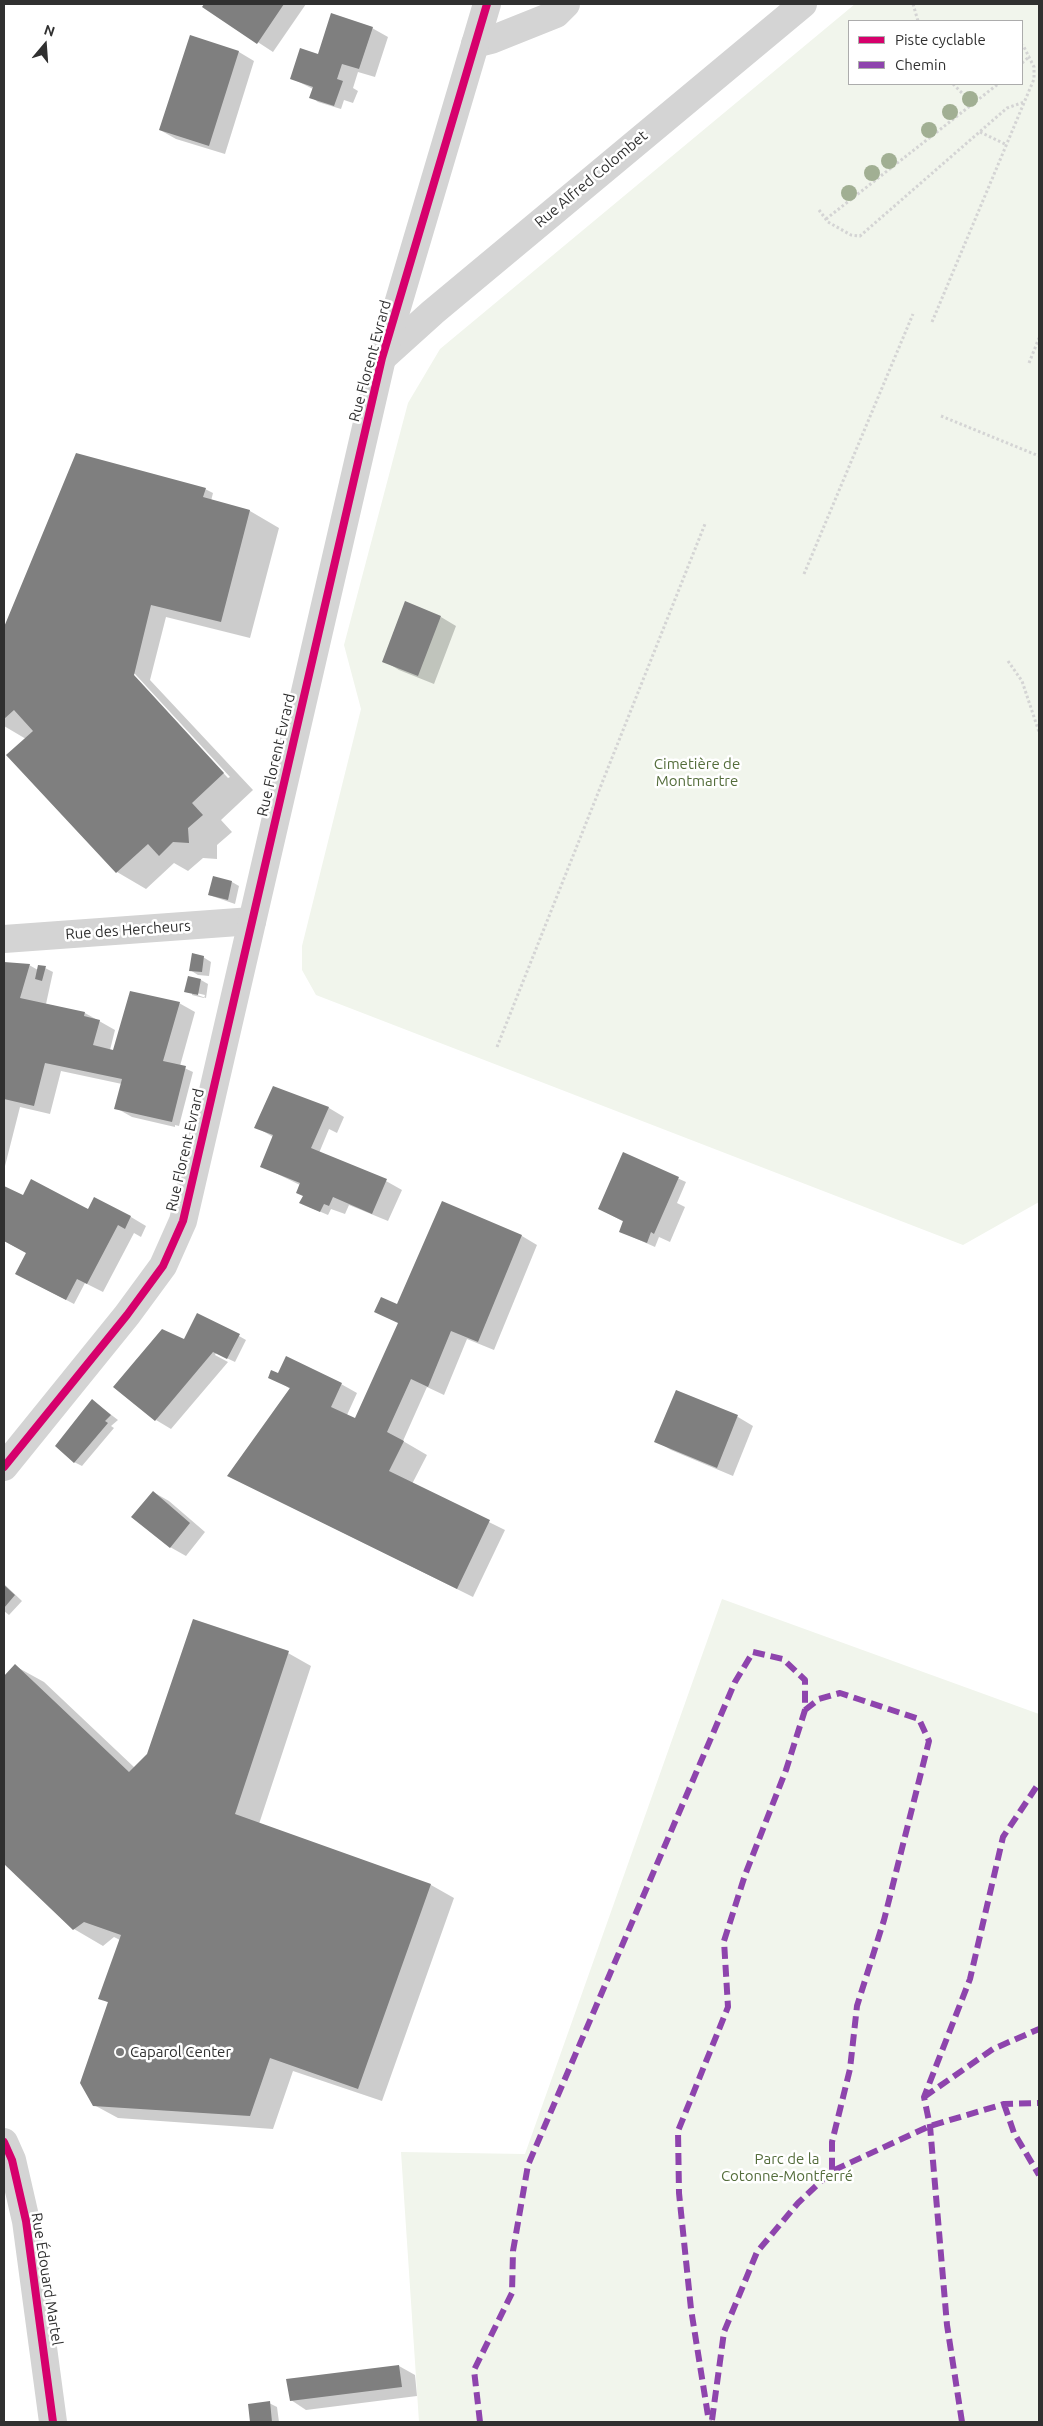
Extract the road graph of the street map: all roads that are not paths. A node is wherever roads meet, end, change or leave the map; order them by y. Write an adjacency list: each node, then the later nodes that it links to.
1 (486, 4): 4 (street, Rue Florent Evrard)
2 (566, 4): 4 (street)
3 (803, 4): 5 (street, Rue Alfred Colombet)
4 (475, 44): 5 (street, Rue Florent Evrard)
5 (382, 358): 6 (street, Rue Florent Evrard)
6 (252, 921): 7 (street, Rue des Hercheurs); 8 (street, Rue Florent Evrard)
7 (4, 939)
8 (4, 1467)
9 (4, 2142): 10 (street, Rue Édouard Martel)
10 (53, 2422)

